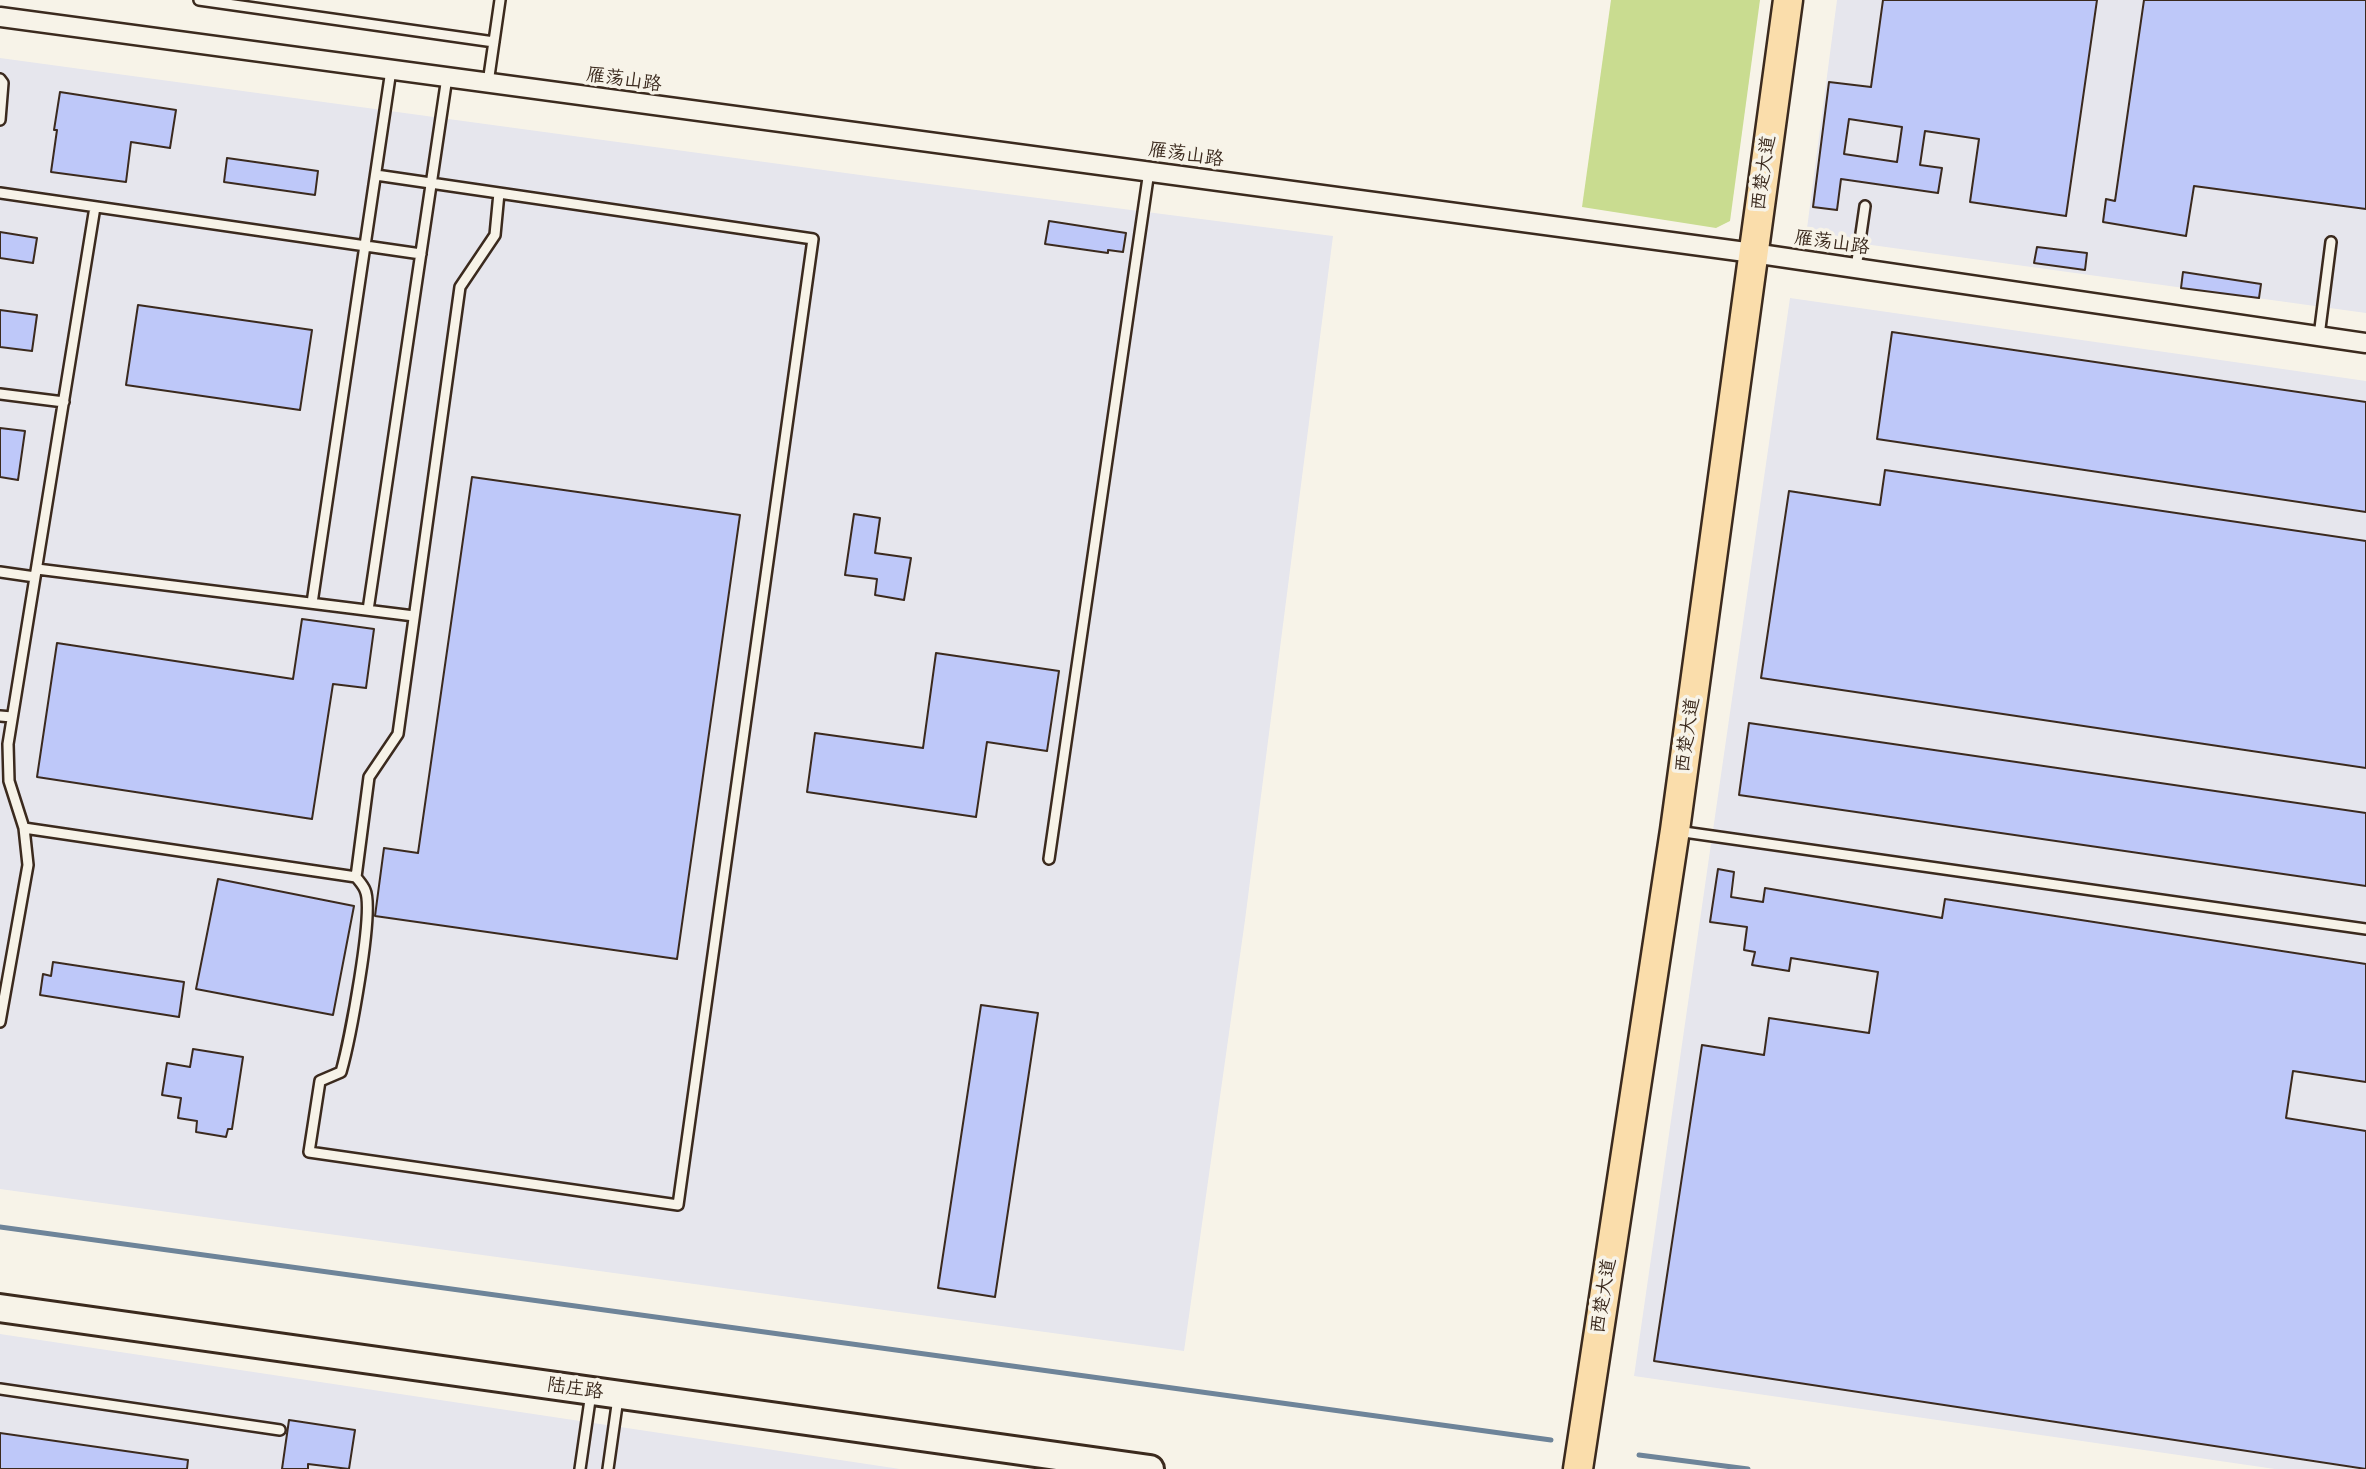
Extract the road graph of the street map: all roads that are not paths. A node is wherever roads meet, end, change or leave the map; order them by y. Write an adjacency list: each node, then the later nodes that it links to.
1 (199, 0): 4 (lane)
2 (500, 0): 6 (lane)
3 (1788, 0): 21 (main road, 西楚大道)
4 (210, 1): 6 (lane)
5 (0, 17): 7 (street, 雁荡山路)
6 (494, 42): 10 (lane)
7 (391, 70): 8 (street, 雁荡山路); 13 (lane)
8 (447, 77): 10 (street, 雁荡山路); 14 (lane)
9 (0, 79): 11 (lane)
10 (488, 83): 12 (street, 雁荡山路)
11 (0, 120)
12 (1149, 171): 21 (street, 雁荡山路); 37 (lane)
13 (376, 175): 14 (lane); 20 (lane)
14 (431, 183): 16 (lane); 22 (lane)
15 (0, 193): 18 (lane)
16 (499, 193): 32 (lane); 38 (lane)
17 (1865, 206): 23 (lane)
18 (95, 207): 20 (lane); 27 (lane)
19 (2331, 242): 24 (lane)
20 (365, 246): 22 (lane); 30 (lane)
21 (1753, 253): 23 (street, 雁荡山路); 36 (main road, 西楚大道)
22 (421, 254): 31 (lane)
23 (1856, 268): 24 (street, 雁荡山路)
24 (2319, 336): 25 (street, 雁荡山路)
25 (2366, 343)
26 (0, 394): 27 (lane)
27 (64, 402): 29 (lane)
28 (0, 572): 29 (lane)
29 (36, 573): 30 (lane); 34 (lane)
30 (312, 603): 31 (lane)
31 (368, 610): 32 (lane)
32 (414, 616): 38 (lane)
33 (0, 716): 34 (lane)
34 (12, 717): 35 (lane)
35 (24, 828): 38 (lane); 40 (lane)
36 (1675, 830): 39 (lane); 49 (main road, 西楚大道)
37 (1049, 859)
38 (356, 877)
39 (2366, 929)
40 (0, 1022)
41 (0, 1308): 43 (street, 陆庄路)
42 (0, 1389): 45 (lane)
43 (591, 1391): 44 (street, 陆庄路); 46 (lane)
44 (619, 1396): 47 (lane); 48 (street, 陆庄路)
45 (280, 1430)
46 (580, 1469)
47 (608, 1469)
48 (1150, 1469)
49 (1578, 1469)

